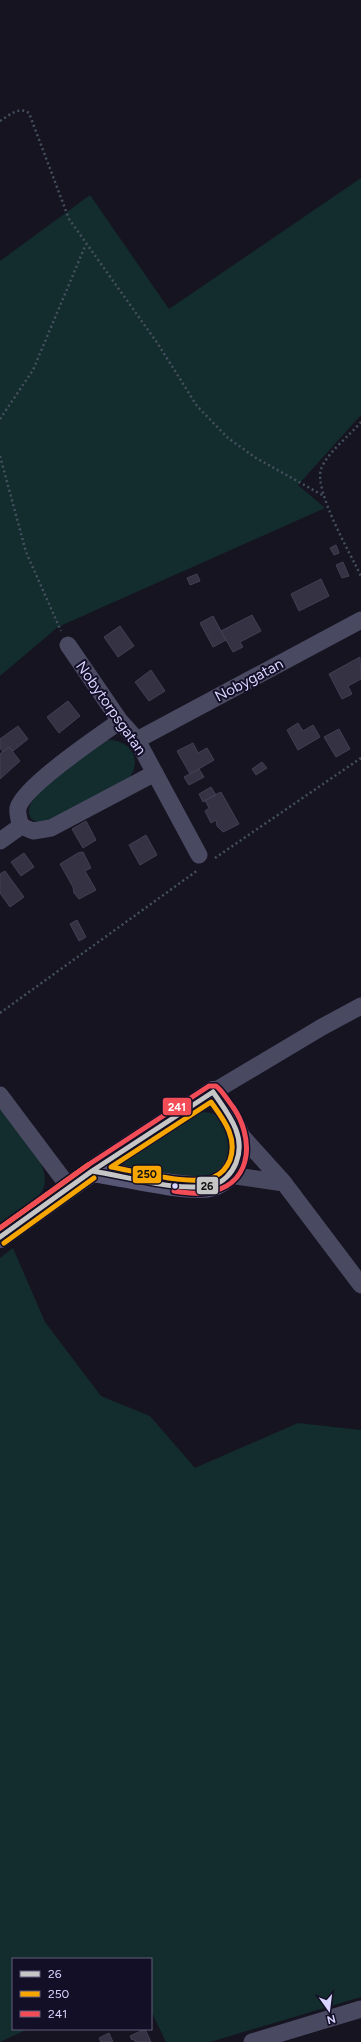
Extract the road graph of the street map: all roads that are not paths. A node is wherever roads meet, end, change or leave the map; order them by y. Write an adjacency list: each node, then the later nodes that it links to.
1 (361, 620): 4 (street, Nobygatan)
2 (68, 646): 3 (street, Nobytorpsgatan)
3 (120, 720): 4 (street, Nobytorpsgatan); 6 (street)
4 (137, 740): 5 (street, Nobytorpsgatan)
5 (155, 773): 6 (street); 8 (street, Nobytorpsgatan)
6 (21, 826): 7 (street)
7 (0, 841)
8 (205, 861)
9 (361, 1006): 10 (street)
10 (213, 1092): 12 (street); 13 (street)
11 (0, 1094): 16 (street)
12 (239, 1133): 14 (street); 15 (street)
13 (92, 1171): 14 (street); 16 (street)
14 (229, 1175): 15 (street)
15 (284, 1183): 18 (street)
16 (69, 1187): 17 (street)
17 (0, 1237)
18 (361, 1285)
19 (361, 2009): 20 (street)
20 (252, 2042)

